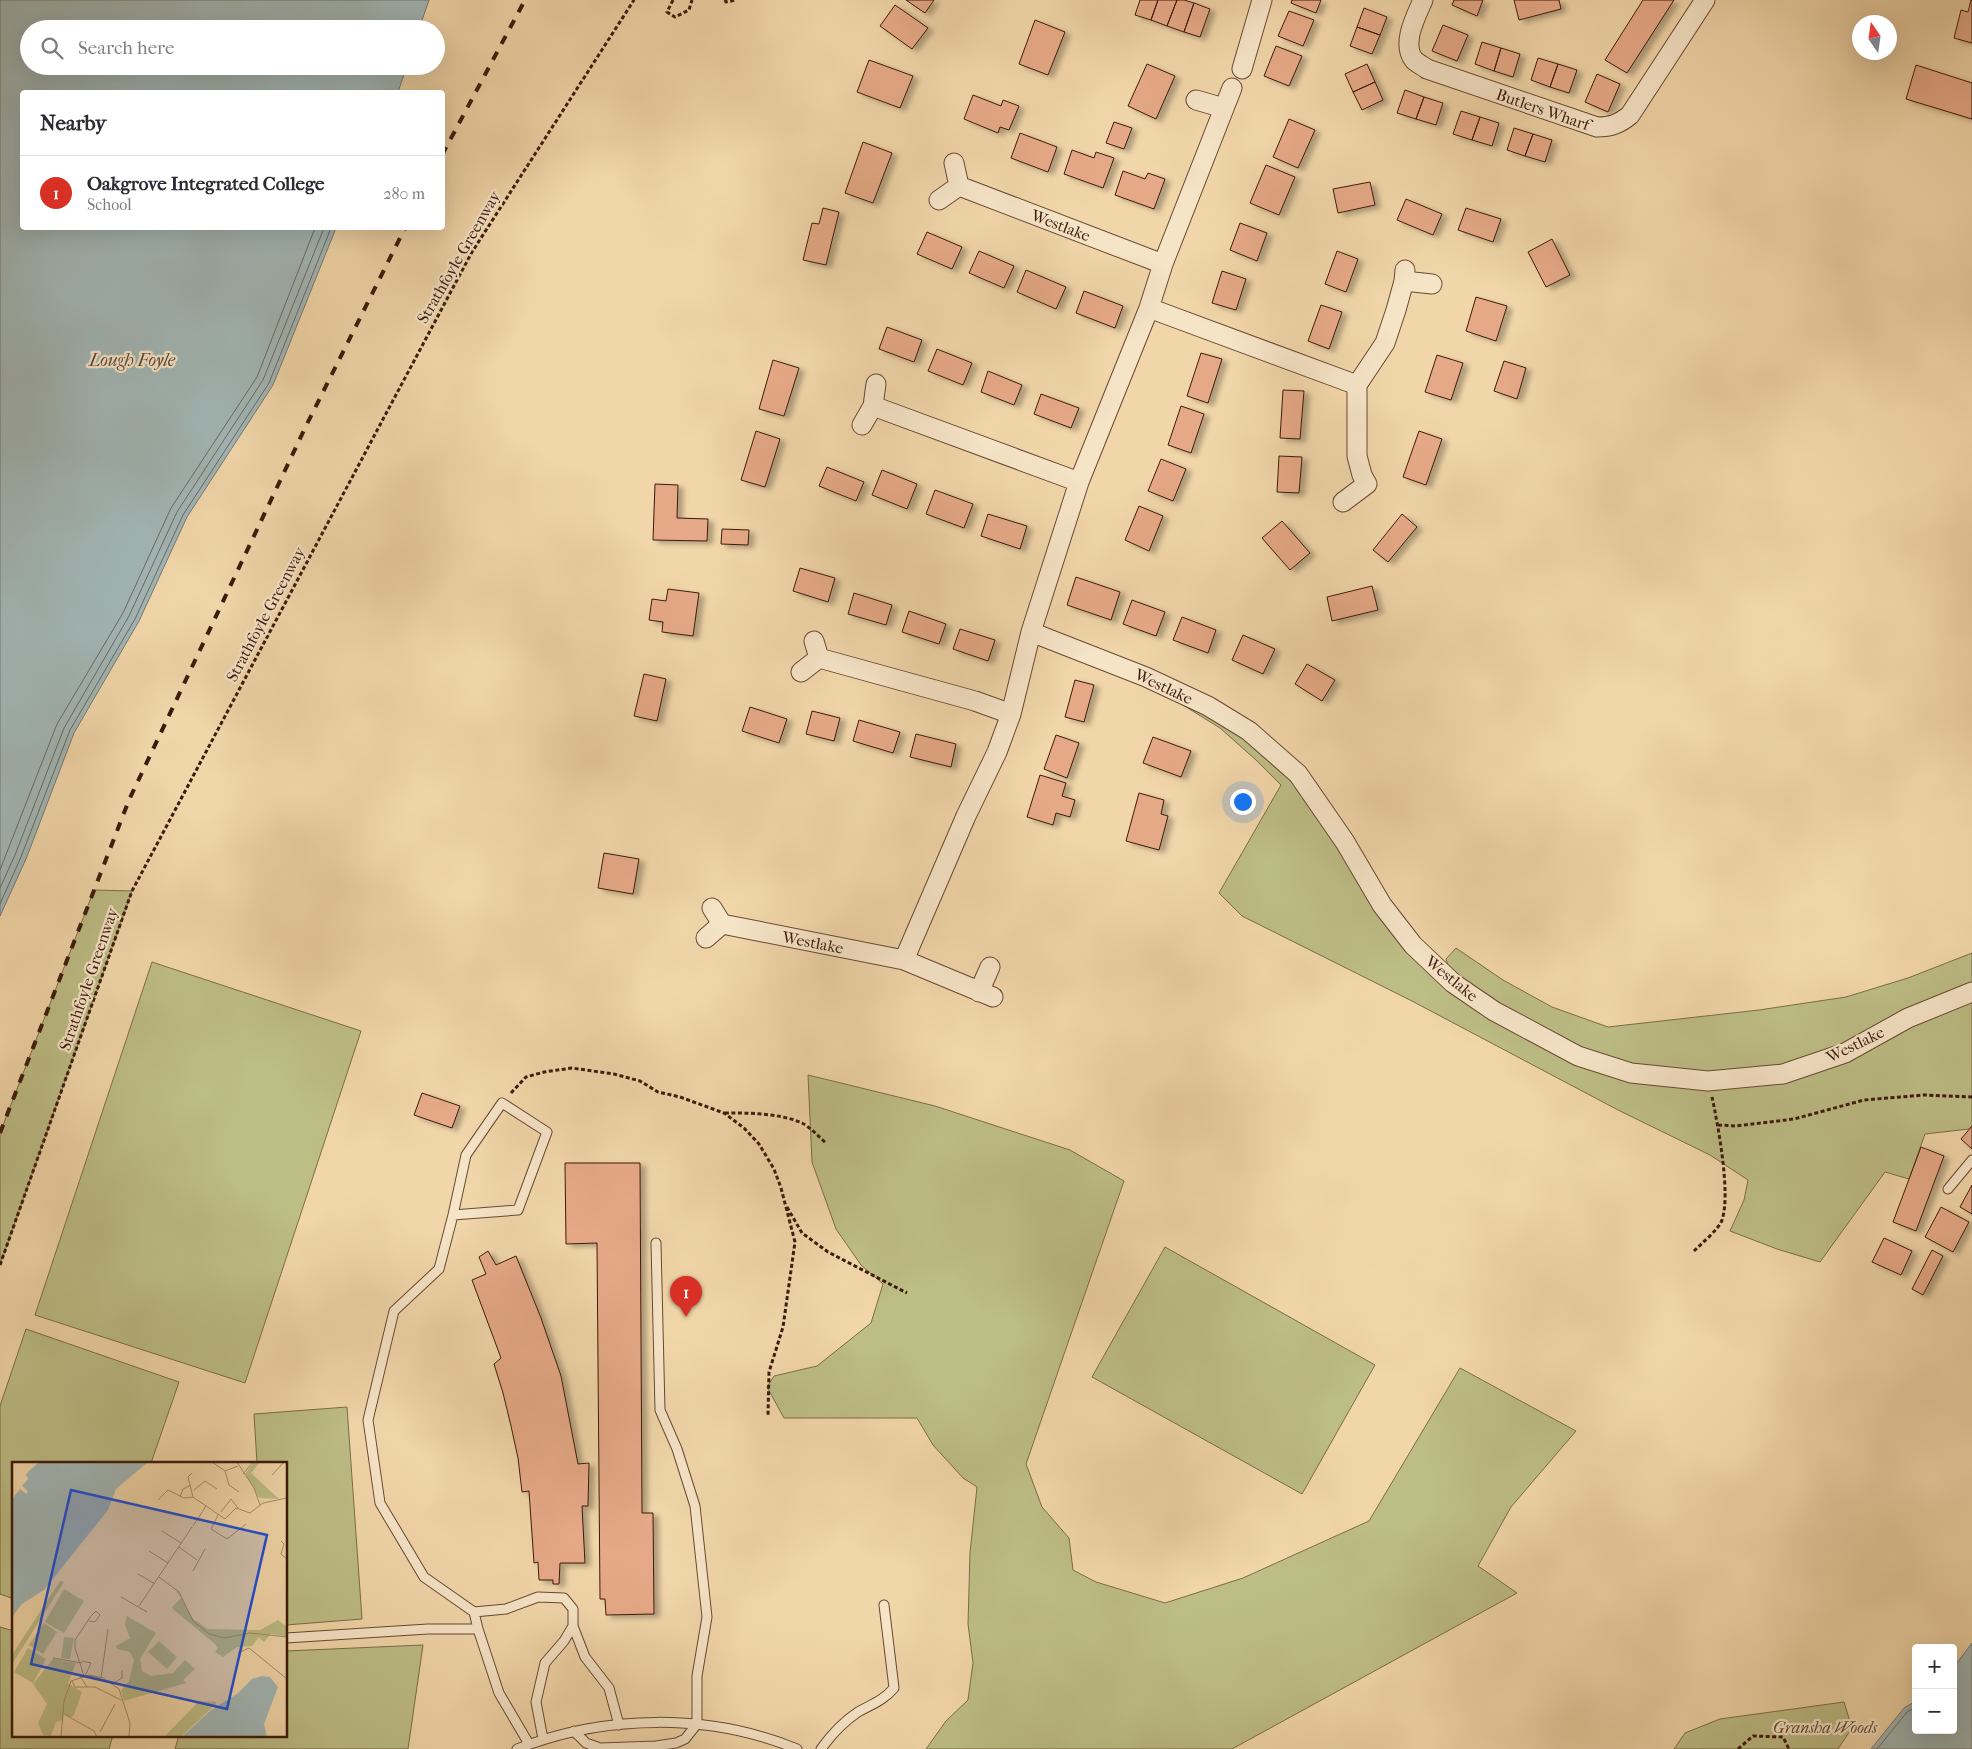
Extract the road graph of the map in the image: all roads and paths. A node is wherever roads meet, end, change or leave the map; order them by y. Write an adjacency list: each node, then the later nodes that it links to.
1 (635, 0): 46 (path, Strathfoyle Greenway)
2 (673, 0): 3 (path)
3 (692, 0)
4 (725, 0): 5 (path)
5 (736, 0)
6 (1422, 0): 7 (street, Butlers Wharf)
7 (1705, 0)
8 (1255, 2): 9 (street)
9 (1242, 69)
10 (1232, 88): 12 (street)
11 (1196, 100): 12 (street)
12 (1224, 108): 16 (street)
13 (954, 163): 14 (street)
14 (959, 186): 15 (street); 16 (street, Westlake)
15 (939, 200)
16 (1164, 264): 18 (street)
17 (1432, 284): 20 (street)
18 (1149, 308): 20 (street); 23 (street)
19 (876, 384): 21 (street)
20 (1357, 385): 24 (street)
21 (873, 406): 22 (street); 23 (street)
22 (862, 425)
23 (1079, 482): 25 (street)
24 (1343, 502)
25 (1031, 632): 27 (street); 34 (street, Westlake)
26 (801, 672): 27 (street)
27 (1011, 714): 31 (street)
28 (712, 908): 29 (street)
29 (722, 924): 30 (street); 31 (street, Westlake)
30 (706, 938)
31 (904, 960): 32 (street, Westlake)
32 (990, 967)
33 (1972, 992): 34 (street, Westlake)
34 (1708, 1081): 38 (path)
35 (1972, 1097): 38 (path)
36 (502, 1103): 37 (path); 43 (lane); 43 (lane)
37 (724, 1113): 39 (path); 42 (path)
38 (1718, 1125): 45 (path)
39 (826, 1143)
40 (1972, 1160): 41 (lane)
41 (1948, 1189)
42 (785, 1205): 47 (path); 48 (path)
43 (453, 1215): 50 (lane)
44 (656, 1243): 54 (lane)
45 (1694, 1251)
46 (0, 1265)
47 (907, 1293)
48 (768, 1415)
49 (884, 1605): 61 (lane)
50 (474, 1612): 51 (lane); 52 (lane)
51 (573, 1626): 55 (lane); 57 (lane)
52 (478, 1629): 53 (lane); 58 (lane)
53 (288, 1638)
54 (697, 1724): 55 (lane); 56 (lane); 60 (lane)
55 (619, 1725): 56 (lane)
56 (574, 1731): 57 (lane)
57 (543, 1739): 58 (lane)
58 (529, 1744): 59 (lane)
59 (517, 1749)
60 (797, 1749)
61 (821, 1749)
62 (1738, 1749): 63 (path)
63 (1789, 1749)

